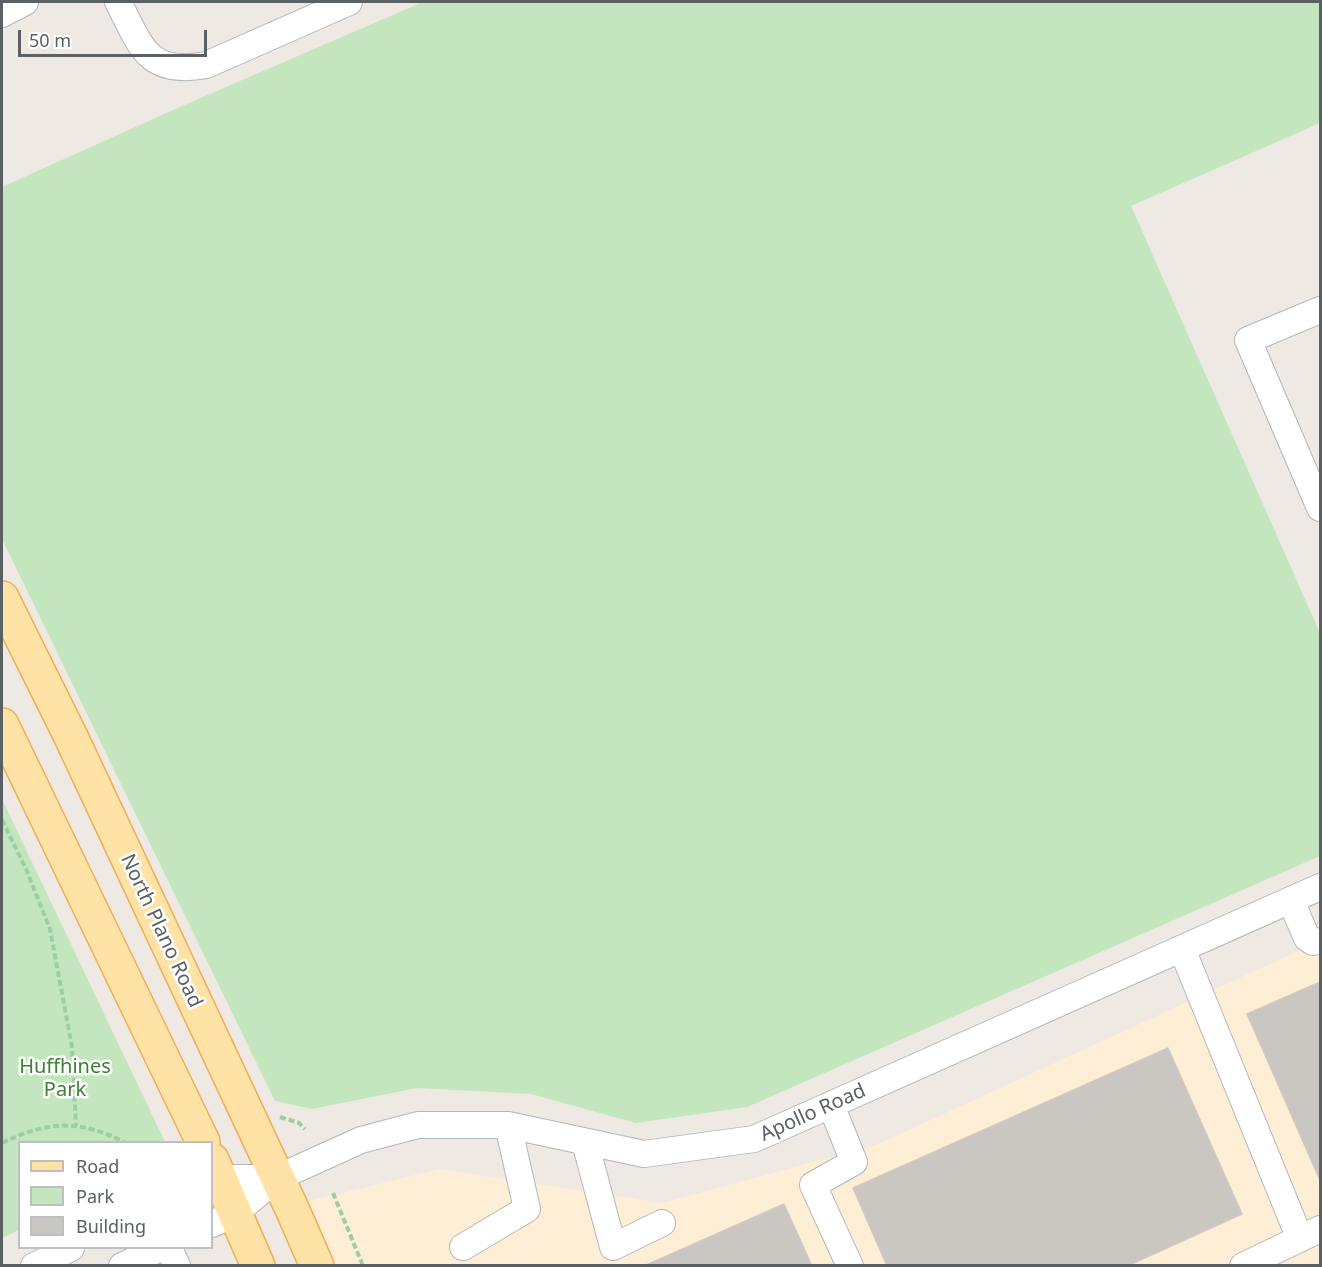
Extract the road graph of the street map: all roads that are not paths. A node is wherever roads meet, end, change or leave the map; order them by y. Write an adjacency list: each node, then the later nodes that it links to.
1 (25, 2): 4 (street)
2 (117, 2): 3 (street)
3 (350, 2)
4 (2, 14)
5 (1320, 310): 6 (street)
6 (1320, 508)
7 (2, 598): 18 (main road, North Plano Road)
8 (2, 725): 15 (main road)
9 (1320, 887): 10 (street, Apollo Road)
10 (1291, 900): 11 (street); 12 (street, Apollo Road)
11 (1320, 941)
12 (1182, 949): 13 (street, Apollo Road); 21 (street)
13 (831, 1105): 16 (street, Apollo Road); 31 (street)
14 (508, 1125): 16 (street, Apollo Road); 18 (street, Apollo Road); 22 (street)
15 (203, 1141)
16 (585, 1142): 20 (street)
17 (214, 1173): 18 (street, Apollo Road); 19 (main road)
18 (277, 1178): 19 (street, Apollo Road); 30 (main road, North Plano Road)
19 (223, 1219): 29 (main road)
20 (662, 1223)
21 (1310, 1234): 32 (street)
22 (464, 1247)
23 (69, 1249): 26 (street)
24 (159, 1249): 27 (street)
25 (169, 1249): 28 (street)
26 (34, 1266)
27 (122, 1266)
28 (177, 1266)
29 (258, 1266)
30 (317, 1266)
31 (850, 1266)
32 (1243, 1266)

